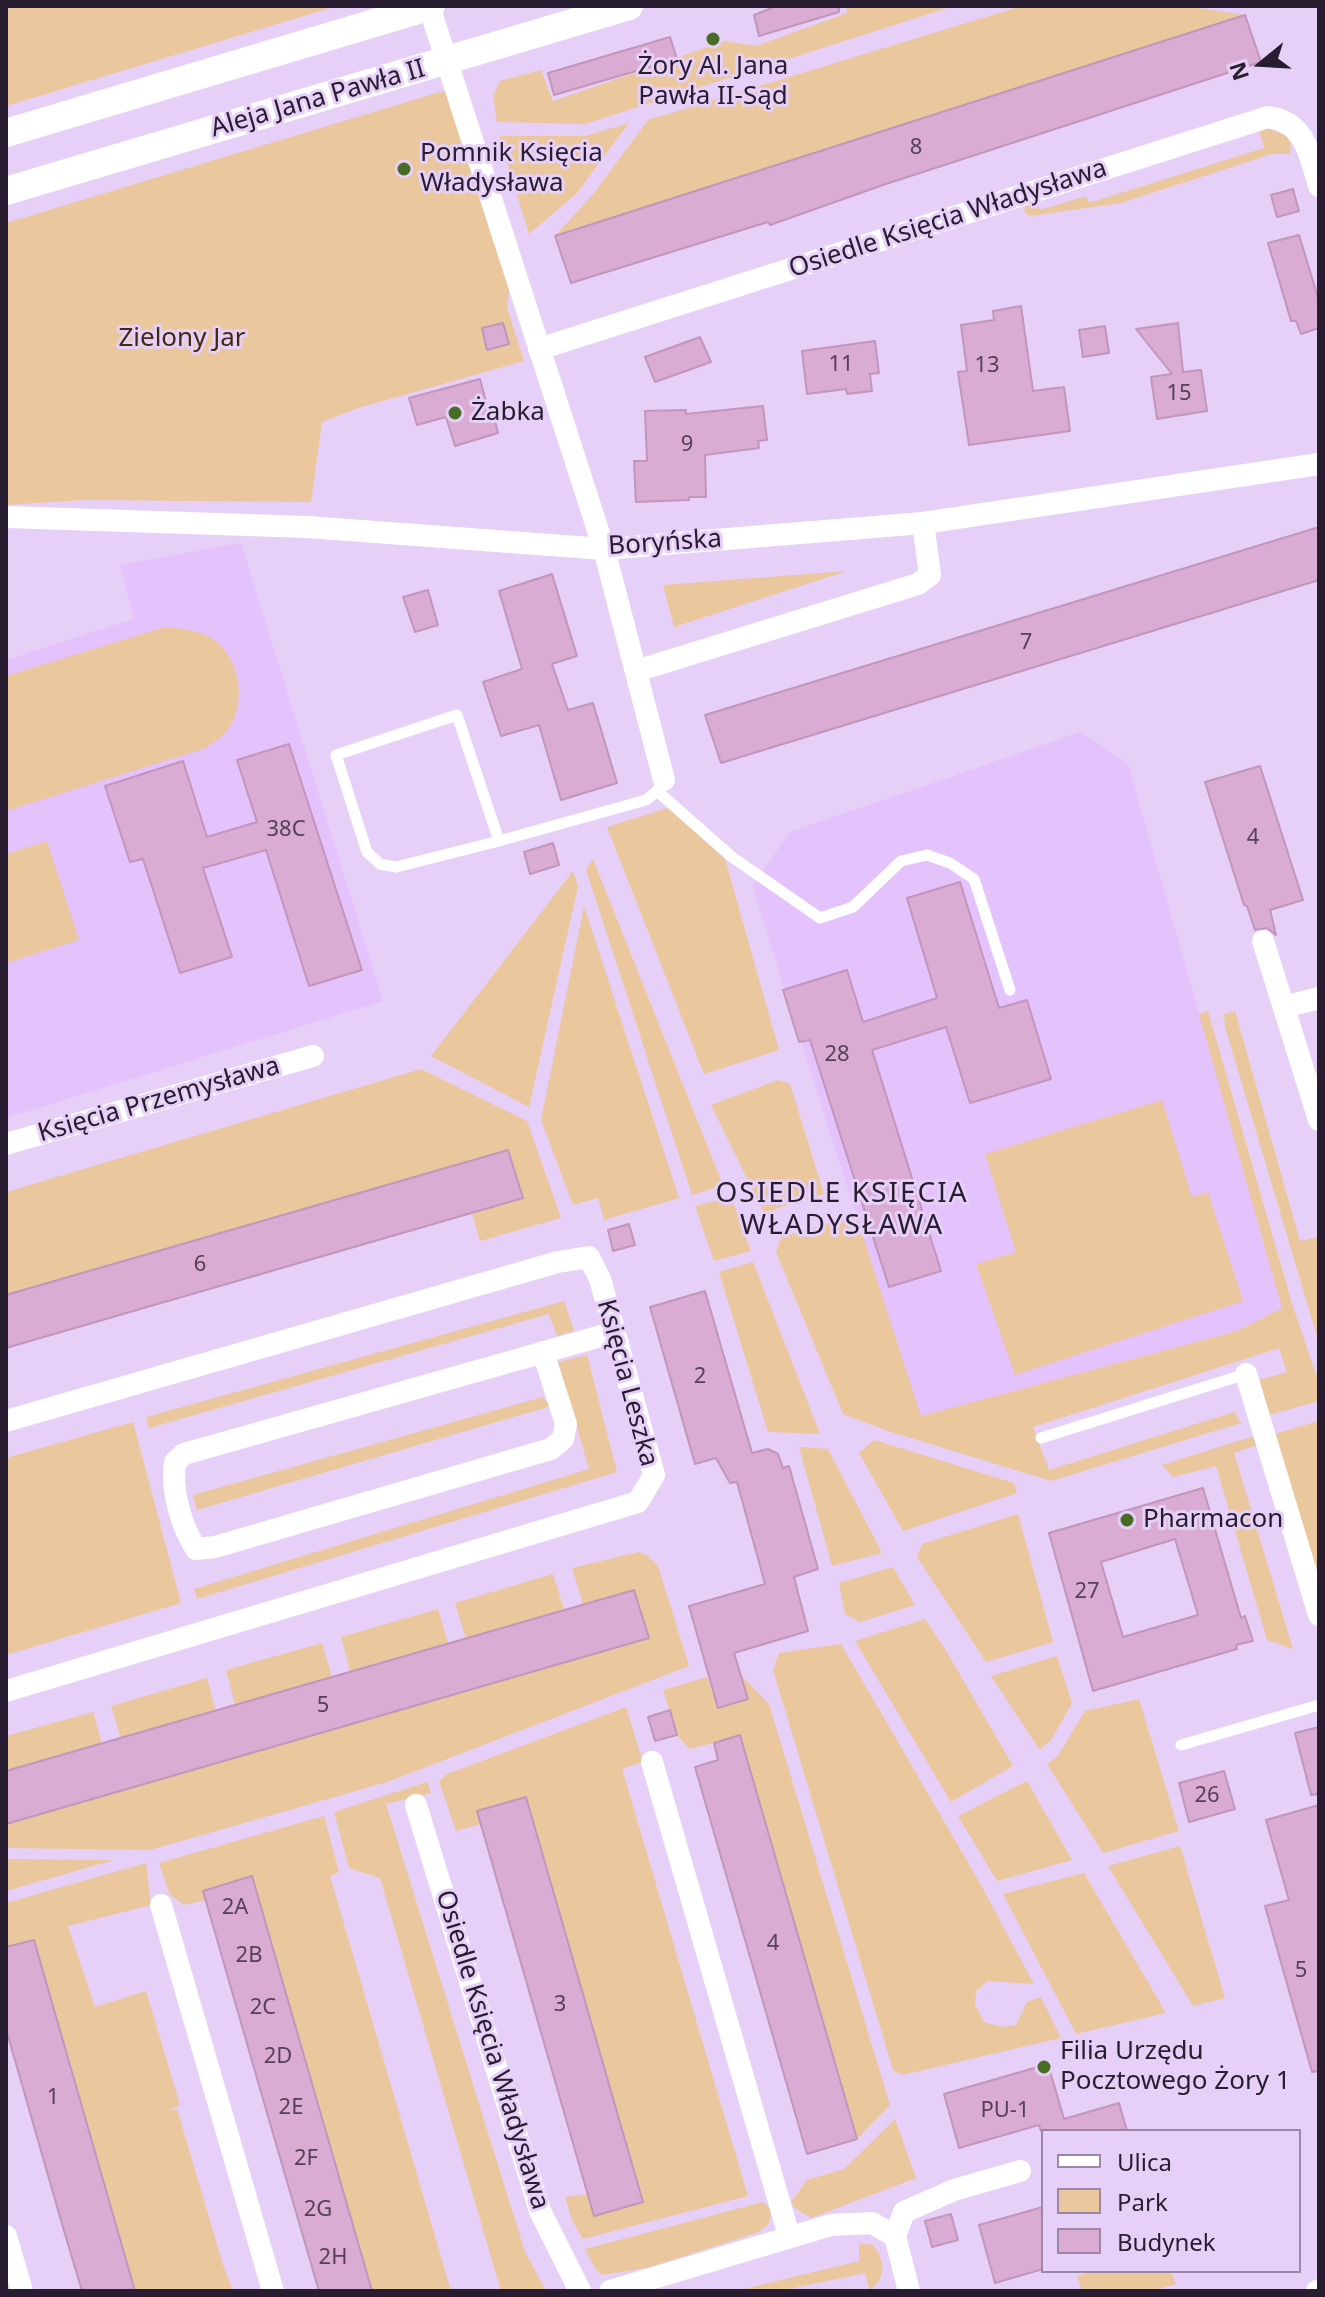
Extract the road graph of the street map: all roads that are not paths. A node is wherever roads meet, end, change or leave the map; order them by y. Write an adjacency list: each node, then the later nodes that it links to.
1 (430, 6): 3 (street); 4 (street)
2 (629, 6): 3 (street, Aleja Jana Pawła II)
3 (446, 61): 6 (street, Aleja Jana Pawła II); 7 (street)
4 (6, 133)
5 (1319, 186): 7 (street, Osiedle Księcia Władysława)
6 (6, 191)
7 (539, 349): 11 (street)
8 (1319, 464): 10 (street, Boryńska)
9 (6, 517): 11 (street, Boryńska)
10 (923, 523): 11 (street, Boryńska); 12 (street)
11 (604, 549): 12 (street)
12 (636, 671): 13 (street)
13 (661, 785): 14 (lane); 16 (lane)
14 (499, 841): 14 (lane)
15 (1263, 941): 18 (street)
16 (1010, 990)
17 (1319, 998): 18 (street)
18 (1284, 1007): 20 (street)
19 (313, 1056): 21 (street, Księcia Przemysława)
20 (1319, 1120)
21 (6, 1144)
22 (615, 1332): 23 (street); 25 (street, Księcia Leszka); 28 (street, Księcia Leszka)
23 (543, 1352): 23 (street)
24 (1246, 1374): 26 (lane); 27 (street)
25 (6, 1421)
26 (1041, 1438)
27 (1319, 1615)
28 (6, 1691)
29 (1319, 1705): 30 (lane)
30 (1181, 1745)
31 (652, 1762): 36 (street)
32 (416, 1805): 40 (street, Osiedle Księcia Władysława)
33 (161, 1905): 39 (street)
34 (1020, 2171): 37 (street)
35 (6, 2236): 38 (street)
36 (789, 2236): 37 (street); 41 (street)
37 (895, 2236): 42 (street)
38 (22, 2291)
39 (273, 2291)
40 (580, 2291)
41 (610, 2291)
42 (909, 2291)

